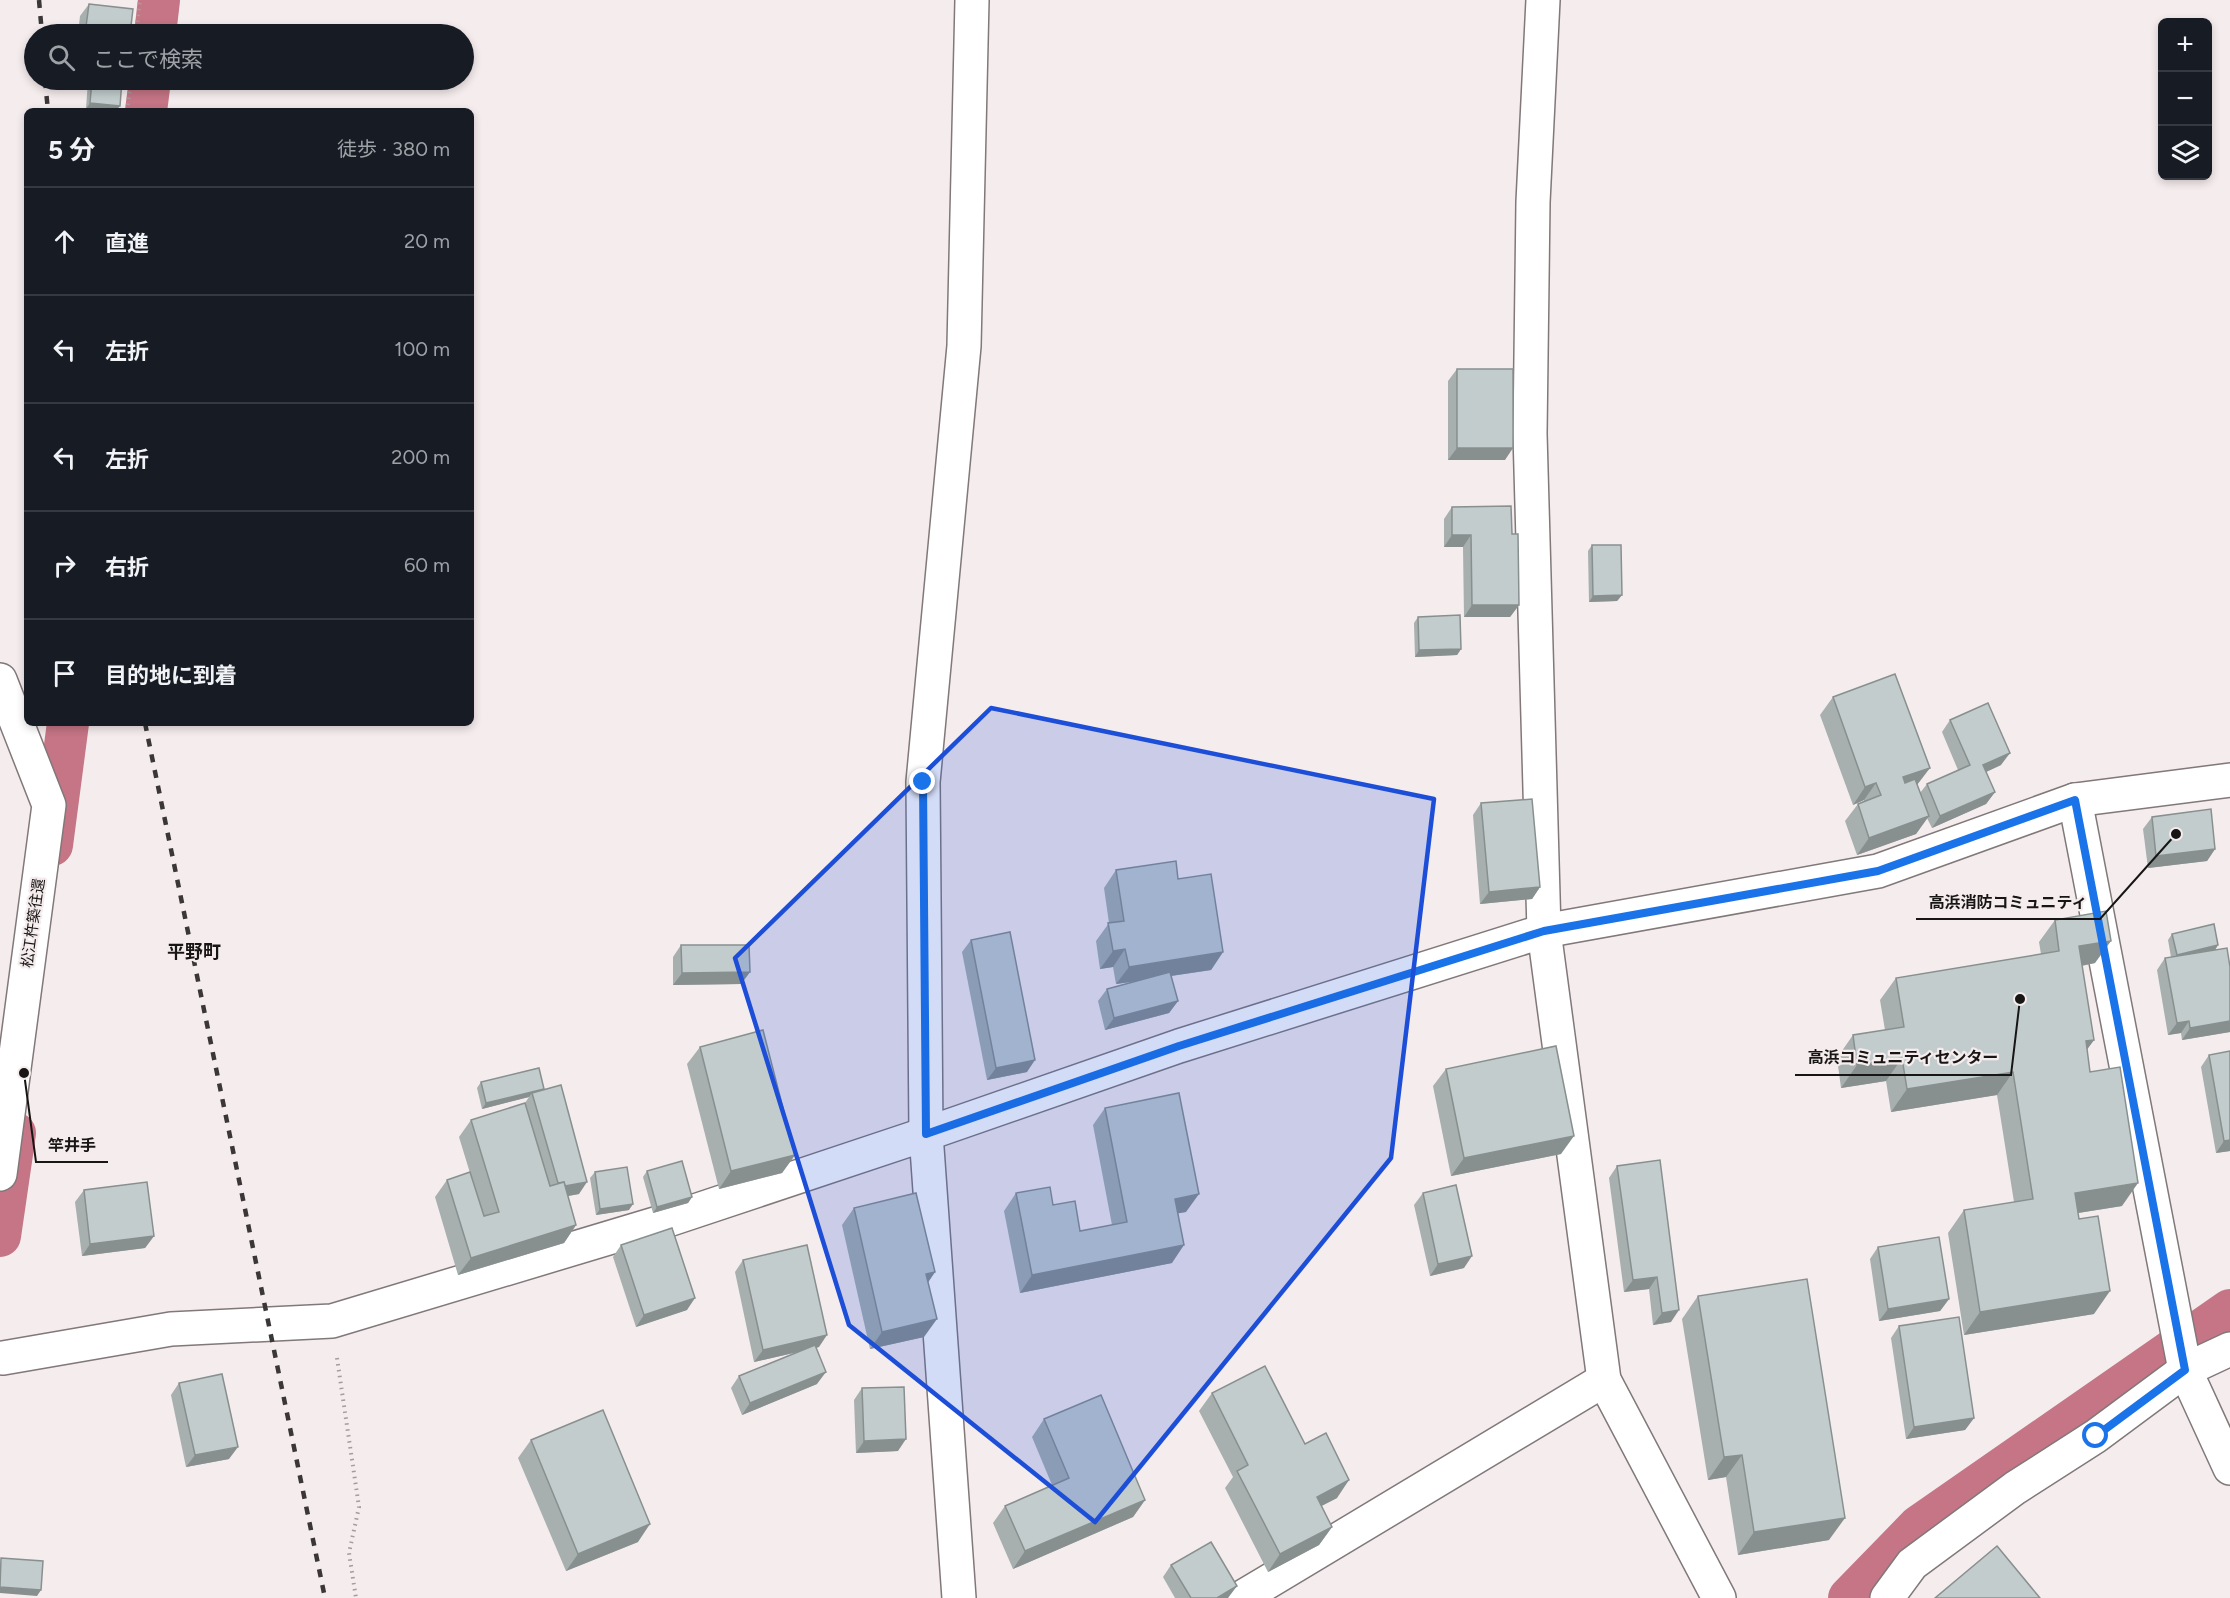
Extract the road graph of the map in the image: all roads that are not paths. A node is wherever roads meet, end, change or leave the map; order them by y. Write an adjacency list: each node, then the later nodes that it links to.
1 (972, 0): 7 (street)
2 (1543, 0): 6 (street)
3 (0, 680): 8 (street, 松江杵築往還)
4 (2230, 780): 5 (street)
5 (2075, 800): 6 (street); 11 (street)
6 (1544, 931): 7 (street); 12 (street)
7 (926, 1134): 10 (street); 14 (street)
8 (0, 1174)
9 (2230, 1349): 11 (street)
10 (1, 1362)
11 (2185, 1370): 13 (street); 17 (street)
12 (1604, 1380): 15 (street); 16 (street)
13 (2230, 1468)
14 (959, 1598)
15 (1241, 1598)
16 (1719, 1598)
17 (1887, 1598)

